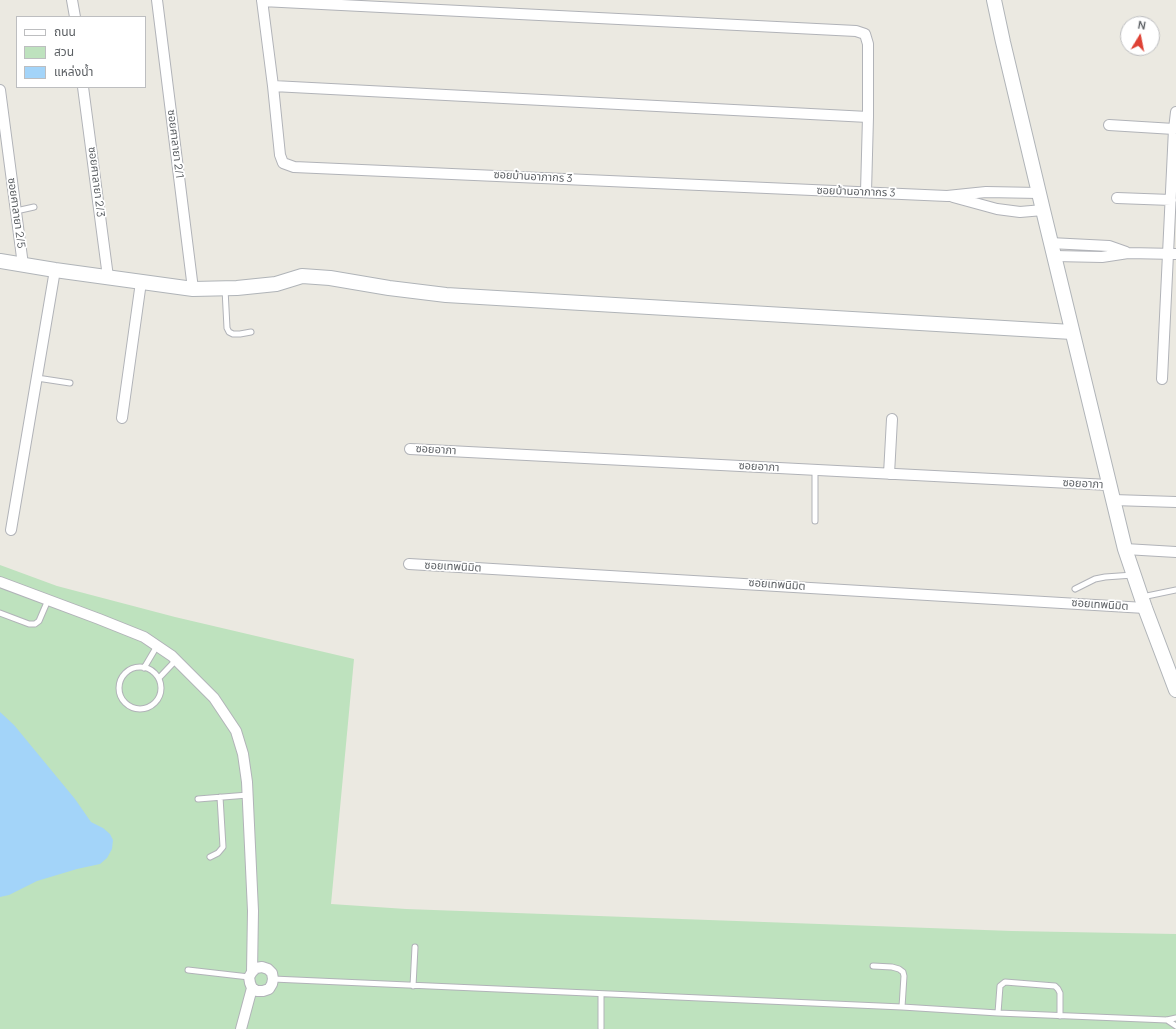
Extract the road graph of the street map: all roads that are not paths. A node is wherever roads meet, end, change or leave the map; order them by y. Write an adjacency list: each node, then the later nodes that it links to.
1 (72, 0): 5 (street)
2 (157, 0): 29 (street, ซอยศาลายา 2/1)
3 (262, 0): 6 (street, ซอยบ้านอาภากร 3); 10 (street)
4 (994, 0): 14 (street)
5 (74, 16)
6 (273, 86): 10 (street); 13 (street, ซอยบ้านอาภากร 3)
7 (84, 88): 26 (street, ซอยศาลายา 2/3)
8 (0, 90): 20 (street, ซอยศาลายา 2/5)
9 (1176, 112): 12 (street)
10 (868, 117): 13 (street)
11 (1110, 125): 12 (street)
12 (1174, 129): 17 (street)
13 (866, 192): 15 (street, ซอยบ้านอาภากร 3)
14 (1039, 193): 15 (street, ซอยบ้านอาภากร 3); 19 (street)
15 (947, 196): 19 (street, ซอยบ้านอาภากร 3)
16 (1117, 198): 17 (street)
17 (1172, 200): 22 (street)
18 (34, 207): 20 (lane)
19 (1043, 210): 21 (street)
20 (16, 211): 24 (street, ซอยศาลายา 2/5)
21 (1052, 250): 22 (street); 31 (street)
22 (1172, 254): 33 (street)
23 (0, 261): 24 (street)
24 (23, 265): 25 (street)
25 (55, 270): 26 (street); 32 (street)
26 (108, 278): 27 (street)
27 (141, 282): 29 (street); 35 (street)
28 (226, 288): 29 (street); 30 (lane); 31 (street)
29 (193, 289)
30 (250, 332)
31 (1072, 332): 40 (street)
32 (37, 378): 34 (lane); 44 (street)
33 (1162, 379)
34 (70, 383)
35 (122, 418)
36 (892, 419): 39 (street)
37 (410, 449): 38 (street, ซอยอาภา)
38 (815, 470): 39 (street, ซอยอาภา); 43 (lane)
39 (889, 474): 40 (street, ซอยอาภา)
40 (1109, 485): 41 (street)
41 (1113, 500): 42 (street); 45 (street)
42 (1176, 502)
43 (815, 521)
44 (11, 530)
45 (1125, 549): 46 (street); 48 (street)
46 (1176, 552)
47 (409, 564): 53 (street, ซอยเทพนิมิต)
48 (1134, 575): 50 (lane); 53 (street)
49 (0, 582): 52 (street)
50 (1075, 589)
51 (1176, 590): 53 (lane)
52 (48, 600): 54 (lane); 55 (street)
53 (1143, 602): 59 (street)
54 (0, 613)
55 (157, 646): 56 (street); 57 (lane)
56 (176, 660): 58 (lane); 60 (street)
57 (144, 668): 58 (lane); 58 (lane)
58 (159, 678)
59 (1176, 690)
60 (248, 795): 61 (lane); 67 (street)
61 (220, 797): 62 (lane); 63 (lane)
62 (198, 799)
63 (210, 857)
64 (415, 947): 69 (lane)
65 (873, 966): 72 (lane)
66 (188, 970): 67 (lane)
67 (250, 974): 68 (street); 70 (street)
68 (273, 979): 69 (lane); 70 (street)
69 (412, 986): 71 (lane)
70 (252, 988): 79 (street)
71 (601, 994): 72 (lane); 78 (lane)
72 (902, 1007): 73 (lane)
73 (998, 1013): 74 (lane); 74 (lane)
74 (1060, 1016): 76 (lane)
75 (1176, 1018): 76 (lane)
76 (1167, 1020): 77 (lane)
77 (1176, 1026)
78 (601, 1028)
79 (241, 1029)

